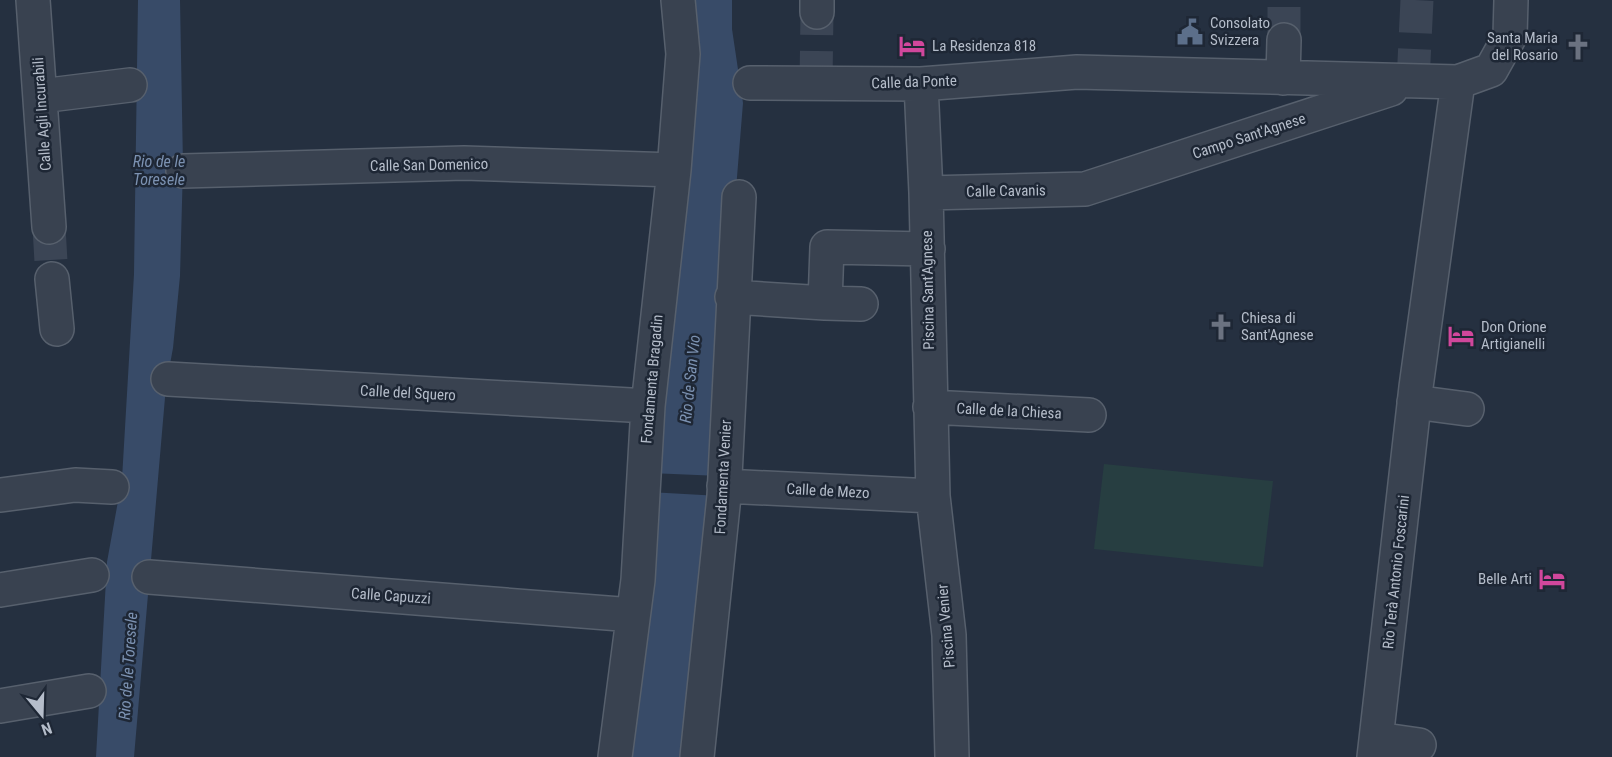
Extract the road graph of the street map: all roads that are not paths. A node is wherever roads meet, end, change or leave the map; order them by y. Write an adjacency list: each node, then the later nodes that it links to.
1 (33, 0): 12 (street, Calle Agli Incurabili)
2 (678, 0): 13 (street, Fondamenta Bragadin)
3 (1511, 0): 8 (street, Campo Sant'Agnese)
4 (1284, 40): 6 (street)
5 (1077, 72): 6 (street, Campo Sant'Agnese); 10 (street, Calle da Ponte)
6 (1283, 78): 7 (street, Campo Sant'Agnese)
7 (1413, 82): 8 (street, Campo Sant'Agnese); 15 (street, Campo Sant'Agnese)
8 (1458, 82): 26 (street)
9 (750, 83): 10 (street, Calle da Ponte)
10 (921, 84): 16 (street, Piscina Sant'Agnese)
11 (130, 85): 12 (street)
12 (41, 96): 18 (street, Calle Agli Incurabili)
13 (674, 170): 14 (street, Calle San Domenico); 27 (street, Fondamenta Bragadin)
14 (183, 171)
15 (1085, 189): 16 (street, Calle Cavanis)
16 (927, 193): 19 (street, Piscina Sant'Agnese)
17 (739, 197): 21 (street, Fondamenta Venier)
18 (49, 227)
19 (928, 249): 22 (street); 28 (street, Piscina Sant'Agnese)
20 (52, 279): 24 (street)
21 (732, 297): 22 (street); 31 (street, Fondamenta Venier)
22 (825, 303): 23 (street)
23 (861, 304)
24 (57, 329)
25 (168, 379): 27 (street, Calle del Squero)
26 (1415, 394): 29 (street); 42 (street, Rio Terà Antonio Foscarini)
27 (648, 406): 38 (street, Fondamenta Bragadin)
28 (930, 407): 30 (street, Calle de la Chiesa); 34 (street, Piscina Sant'Agnese)
29 (1467, 409)
30 (1089, 415)
31 (724, 486): 34 (street, Calle de Mezo); 44 (street, Fondamenta Venier)
32 (112, 487): 33 (street)
33 (0, 495)
34 (933, 496): 45 (street, Piscina Venier)
35 (92, 575): 37 (street)
36 (149, 577): 38 (street, Calle Capuzzi)
37 (0, 590)
38 (633, 615): 43 (street, Fondamenta Bragadin)
39 (89, 691): 40 (street)
40 (0, 706)
41 (1419, 745): 42 (street)
42 (1376, 748)
43 (615, 757)
44 (697, 757)
45 (952, 757)

